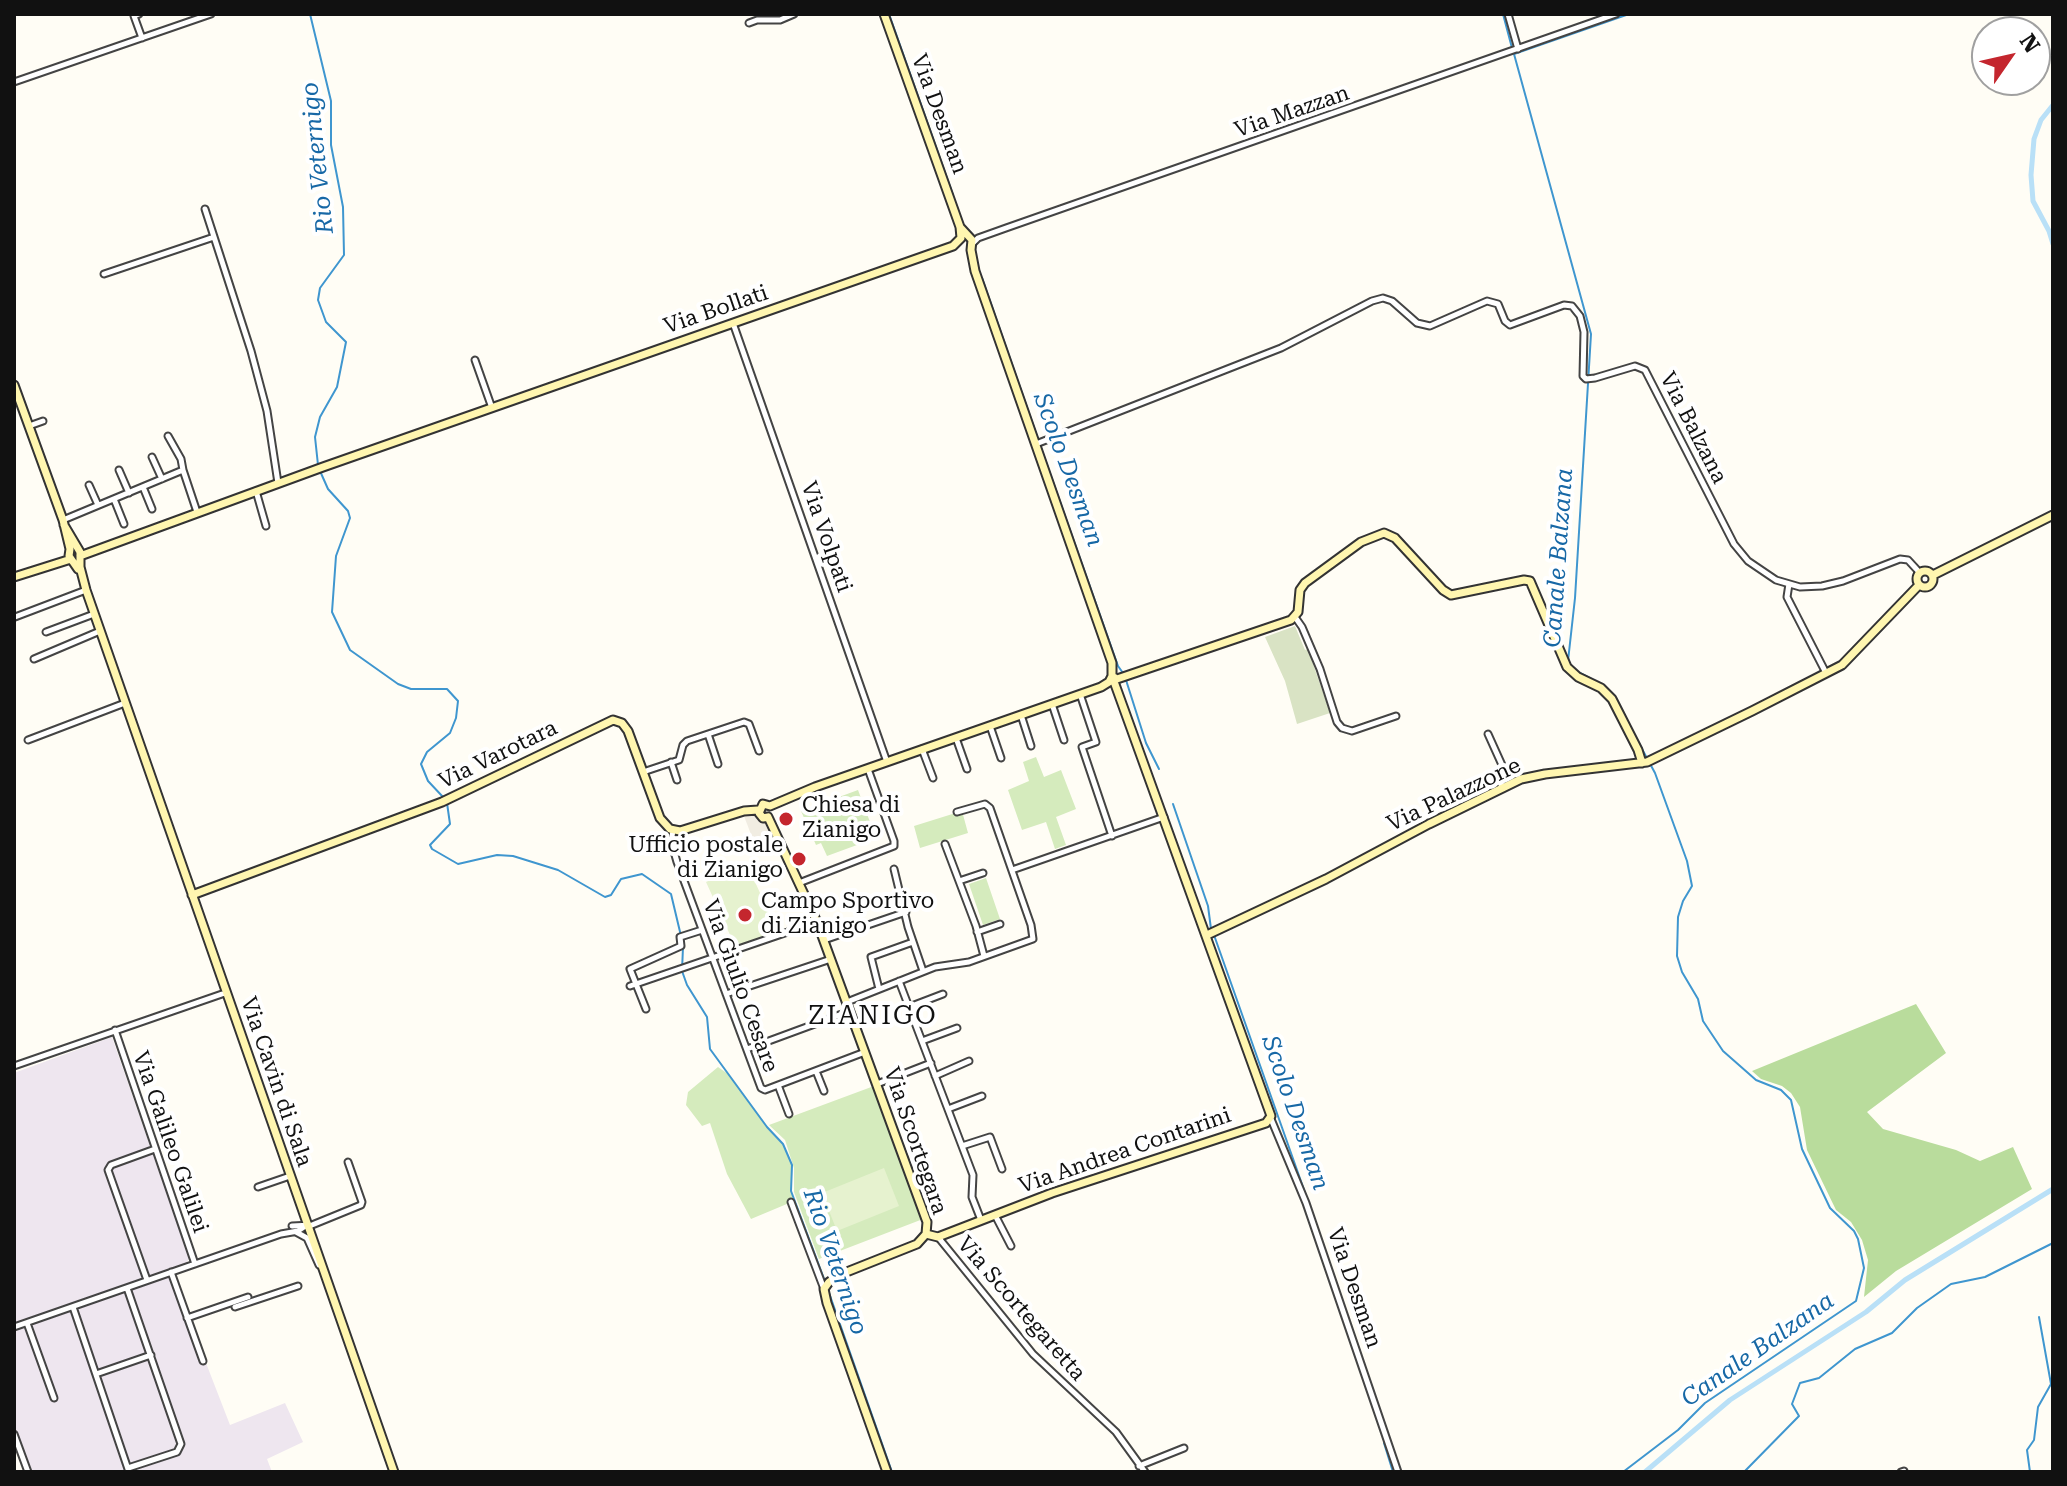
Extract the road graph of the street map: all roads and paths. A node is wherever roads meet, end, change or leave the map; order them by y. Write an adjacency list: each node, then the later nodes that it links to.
1 (211, 14): 8 (street)
2 (794, 14): 7 (street)
3 (884, 14): 13 (street, Via Desman)
4 (1508, 14): 9 (street)
5 (1616, 14): 9 (street, Via Mazzan)
6 (136, 15): 8 (street)
7 (749, 23)
8 (142, 38): 10 (street)
9 (1518, 49): 13 (street, Via Mazzan)
10 (14, 82)
11 (205, 209): 12 (street)
12 (214, 237): 14 (street); 27 (street)
13 (966, 242): 15 (street, Via Bollati); 22 (street)
14 (104, 274)
15 (734, 323): 18 (street, Via Bollati); 71 (street, Via Volpati)
16 (475, 360): 18 (street)
17 (14, 385): 20 (street, Via Cavin di Sala)
18 (492, 408): 27 (street, Via Bollati)
19 (43, 421): 20 (street)
20 (29, 426): 37 (street, Via Cavin di Sala)
21 (168, 436): 25 (street)
22 (1038, 444): 44 (street, Via Balzana); 54 (street)
23 (152, 457): 26 (street)
24 (119, 470): 31 (street)
25 (183, 470): 26 (street); 35 (street)
26 (162, 479): 29 (street)
27 (278, 483): 30 (street, Via Bollati)
28 (89, 485): 33 (street)
29 (143, 487): 31 (street); 34 (street)
30 (256, 491): 35 (street, Via Bollati); 39 (street)
31 (129, 493): 32 (street)
32 (114, 499): 33 (street); 38 (street)
33 (98, 505): 37 (street)
34 (152, 509)
35 (197, 512): 40 (street, Via Bollati)
36 (2053, 515): 42 (street, Via Palazzone)
37 (63, 523): 40 (street, Via Cavin di Sala)
38 (124, 524)
39 (266, 526)
40 (75, 554): 43 (street, Via Bollati); 46 (street, Via Cavin di Sala)
41 (1920, 573): 42 (street); 44 (street, Via Balzana); 45 (street)
42 (1933, 575): 45 (street, Via Palazzone)
43 (14, 577)
44 (1789, 584): 53 (street)
45 (1919, 585): 53 (street, Via Palazzone)
46 (86, 590): 47 (street, Via Cavin di Sala); 48 (street)
47 (94, 614): 50 (street, Via Cavin di Sala); 51 (street)
48 (15, 617)
49 (1295, 617): 54 (street); 59 (street); 72 (street)
50 (100, 631): 52 (street); 56 (street, Via Cavin di Sala)
51 (46, 632)
52 (34, 659)
53 (1827, 674): 72 (street, Via Palazzone)
54 (1112, 676): 55 (street); 83 (street)
55 (1080, 694): 57 (street); 86 (street)
56 (125, 703): 64 (street); 93 (street, Via Cavin di Sala)
57 (1052, 704): 58 (street); 65 (street)
58 (1021, 715): 60 (street); 66 (street)
59 (1396, 716)
60 (990, 726): 63 (street); 69 (street)
61 (708, 734): 68 (street); 70 (street); 73 (street)
62 (1488, 734): 79 (street)
63 (956, 738): 67 (street); 75 (street)
64 (28, 740)
65 (1064, 740)
66 (1031, 746)
67 (922, 749): 71 (street); 77 (street)
68 (759, 751)
69 (1001, 758)
70 (671, 762): 76 (street); 78 (street)
71 (887, 762): 74 (street)
72 (1647, 762): 79 (street, Via Palazzone)
73 (718, 764)
74 (868, 769): 80 (street); 92 (street)
75 (967, 769)
76 (643, 772): 85 (street, Via Varotara); 93 (street, Via Varotara)
77 (933, 778)
78 (677, 780)
79 (1501, 789): 99 (street, Via Palazzone)
80 (770, 806): 81 (street); 84 (street)
81 (758, 810): 84 (street); 85 (street)
82 (957, 812): 89 (street)
83 (1165, 816): 86 (street); 99 (street)
84 (768, 817): 92 (street, Via Scortegara)
85 (673, 831): 97 (street, Via Giulio Cesare)
86 (1112, 836): 89 (street)
87 (945, 844): 91 (street)
88 (894, 869): 94 (street)
89 (1012, 870): 102 (street)
90 (983, 873): 91 (street)
91 (959, 881): 98 (street)
92 (799, 883): 95 (street, Via Scortegara)
93 (192, 895): 137 (street, Via Cavin di Sala)
94 (906, 912): 100 (street); 101 (street)
95 (817, 922): 100 (street, Via Scortegara); 103 (street)
96 (1000, 924): 98 (street)
97 (702, 930): 103 (street, Via Giulio Cesare); 107 (street)
98 (977, 932): 102 (street)
99 (1211, 933): 132 (street)
100 (824, 940): 104 (street, Via Scortegara)
101 (913, 942): 105 (street); 108 (street)
102 (984, 957): 105 (street)
103 (712, 958): 107 (street); 110 (street, Via Giulio Cesare)
104 (831, 959): 110 (street); 112 (street, Via Scortegara)
105 (923, 971): 106 (street)
106 (899, 981): 108 (street); 113 (street)
107 (633, 984): 114 (street)
108 (879, 989): 112 (street)
109 (222, 994): 117 (street)
110 (726, 994): 119 (street, Via Giulio Cesare)
111 (943, 994): 113 (street)
112 (847, 1002): 115 (street, Via Scortegara)
113 (909, 1007): 118 (street)
114 (646, 1009)
115 (850, 1011): 119 (street); 120 (street, Via Scortegara)
116 (957, 1028): 118 (street)
117 (115, 1030): 123 (street); 134 (street, Via Galileo Galilei)
118 (922, 1041): 122 (street)
119 (747, 1049): 127 (street, Via Giulio Cesare)
120 (865, 1052): 124 (street); 126 (street, Via Scortegara)
121 (969, 1061): 125 (street)
122 (931, 1063): 125 (street); 126 (street)
123 (14, 1066)
124 (816, 1071): 127 (street); 128 (street)
125 (935, 1076): 130 (street)
126 (877, 1084): 145 (street, Via Scortegara)
127 (778, 1085): 131 (street)
128 (824, 1091)
129 (982, 1096): 130 (street)
130 (948, 1109): 133 (street)
131 (789, 1114)
132 (1268, 1121): 141 (street, Via Andrea Contarini); 173 (street, Via Desman)
133 (962, 1146): 136 (street); 142 (street)
134 (155, 1149): 148 (street, Via Galileo Galilei); 151 (street)
135 (348, 1162): 143 (street, Via Galileo Galilei)
136 (1002, 1169)
137 (290, 1176): 138 (street); 140 (street, Via Cavin di Sala)
138 (258, 1187)
139 (791, 1202): 153 (street)
140 (302, 1210): 143 (street, Via Cavin di Sala); 144 (street, Via Galileo Galilei)
141 (994, 1215): 142 (street, Via Andrea Contarini); 147 (street)
142 (981, 1220): 146 (street, Via Andrea Contarini)
143 (307, 1225): 144 (street, Via Galileo Galilei); 149 (street, Via Cavin di Sala)
144 (294, 1229): 148 (street, Via Galileo Galilei); 149 (street)
145 (926, 1234): 146 (street); 153 (street, Via Scortegara)
146 (938, 1237): 167 (street, Via Scortegaretta)
147 (1011, 1246)
148 (195, 1264): 150 (street, Via Galileo Galilei)
149 (322, 1269): 170 (street, Via Cavin di Sala)
150 (171, 1272): 151 (street, Via Galileo Galilei); 158 (street)
151 (147, 1280): 154 (street, Via Galileo Galilei)
152 (298, 1286): 157 (street)
153 (826, 1286): 171 (street)
154 (127, 1288): 156 (street, Via Galileo Galilei); 161 (street)
155 (248, 1297): 158 (street)
156 (73, 1307): 159 (street, Via Galileo Galilei); 163 (street)
157 (235, 1307)
158 (187, 1318): 162 (street)
159 (27, 1323): 160 (street, Via Galileo Galilei); 164 (street)
160 (14, 1327)
161 (151, 1355): 163 (street); 168 (street)
162 (203, 1361)
163 (96, 1374): 168 (street)
164 (54, 1398)
165 (14, 1434): 169 (street)
166 (1184, 1448): 167 (street)
167 (1139, 1466): 172 (street, Via Scortegaretta)
168 (128, 1470)
169 (28, 1472)
170 (394, 1472)
171 (887, 1472)
172 (1145, 1472)
173 (1398, 1472)

